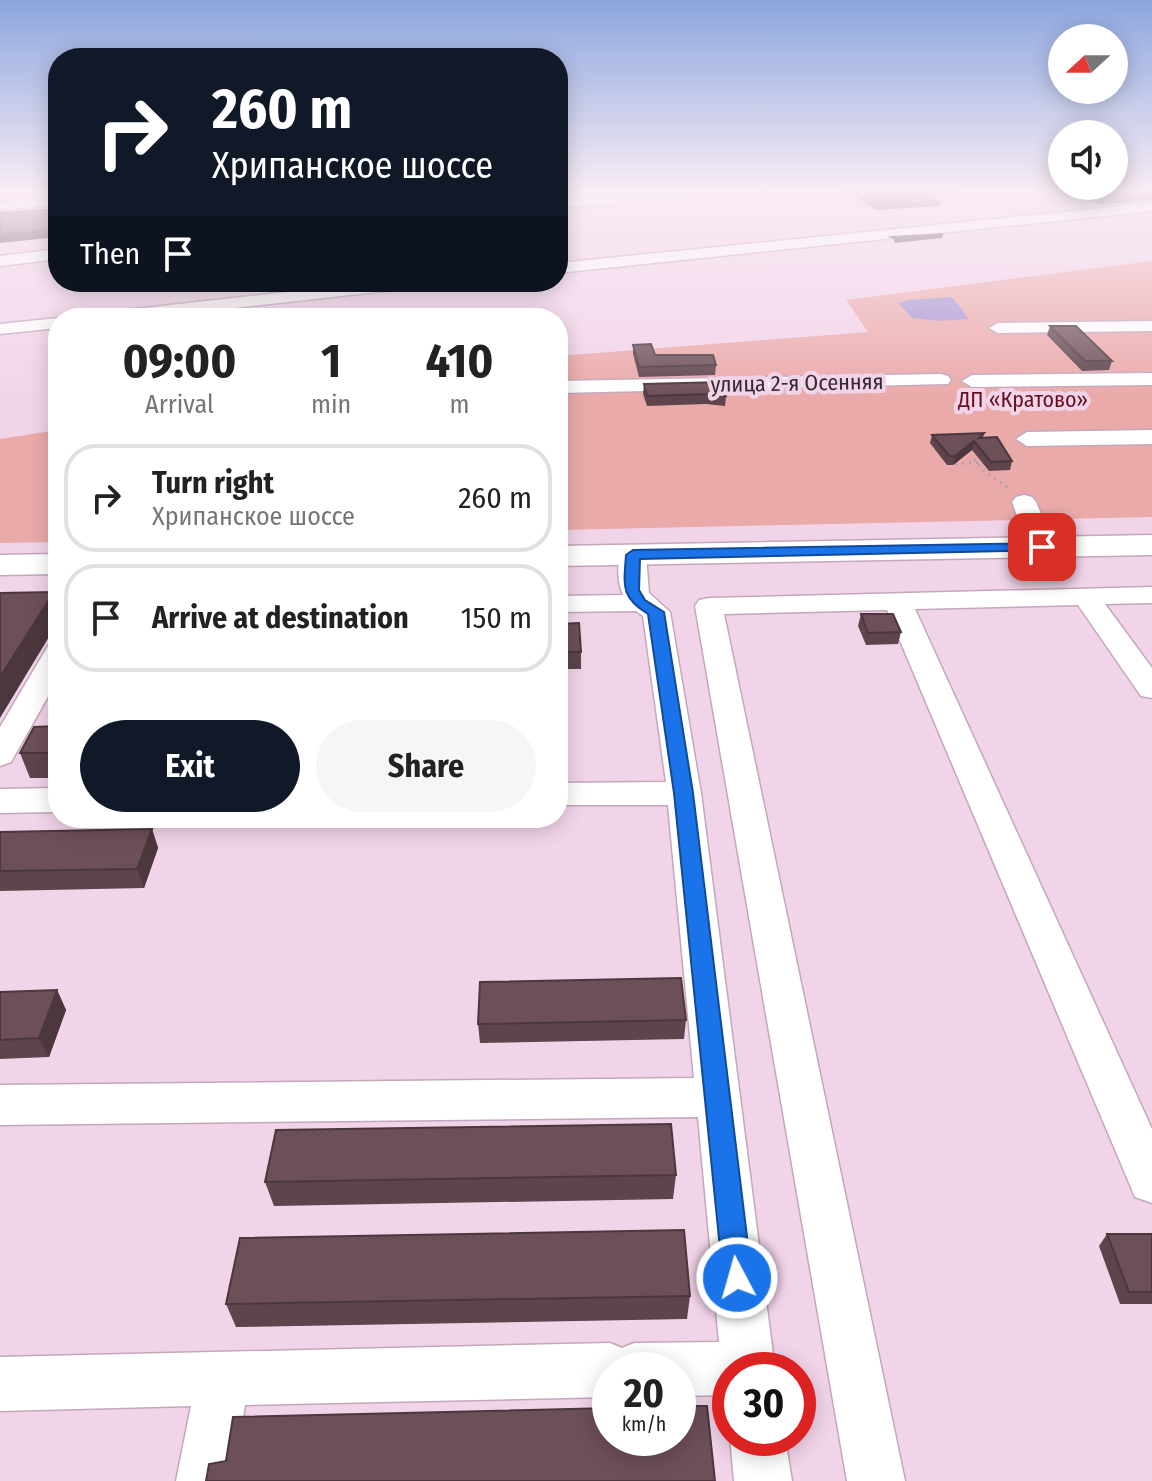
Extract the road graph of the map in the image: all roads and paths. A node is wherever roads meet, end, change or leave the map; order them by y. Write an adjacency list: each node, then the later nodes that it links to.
1 (645, 259): 2 (street)
2 (568, 267)
3 (331, 293): 4 (street)
4 (191, 308)
5 (48, 324): 8 (street)
6 (1152, 326): 7 (street)
7 (998, 328)
8 (0, 329)
9 (1152, 379): 11 (street)
10 (941, 380): 12 (street, улица 2-я Осенняя)
11 (972, 381)
12 (568, 387)
13 (1152, 437): 14 (street)
14 (1027, 439)
15 (974, 460): 16 (path); 17 (path); 18 (path)
16 (988, 461)
17 (955, 464)
18 (1024, 502): 20 (street)
19 (1152, 545): 20 (main road)
20 (1042, 547): 21 (main road)
21 (633, 555): 22 (main road); 28 (street)
22 (568, 556)
23 (48, 564): 24 (main road)
24 (0, 565)
25 (1152, 595): 26 (street)
26 (1087, 598): 27 (street); 31 (street)
27 (897, 600): 39 (street); 47 (street)
28 (639, 603): 29 (street); 33 (street)
29 (568, 604)
30 (48, 670): 32 (street)
31 (1152, 689)
32 (0, 755)
33 (684, 793): 34 (street); 37 (street)
34 (568, 794)
35 (48, 800): 36 (street)
36 (0, 801)
37 (717, 1097): 38 (street); 40 (street)
38 (0, 1105)
39 (1152, 1181)
40 (746, 1352)
41 (592, 1370): 42 (street)
42 (223, 1377): 43 (street); 45 (street)
43 (0, 1384)
44 (760, 1456): 46 (street)
45 (205, 1481)
46 (763, 1481)
47 (876, 1481)

